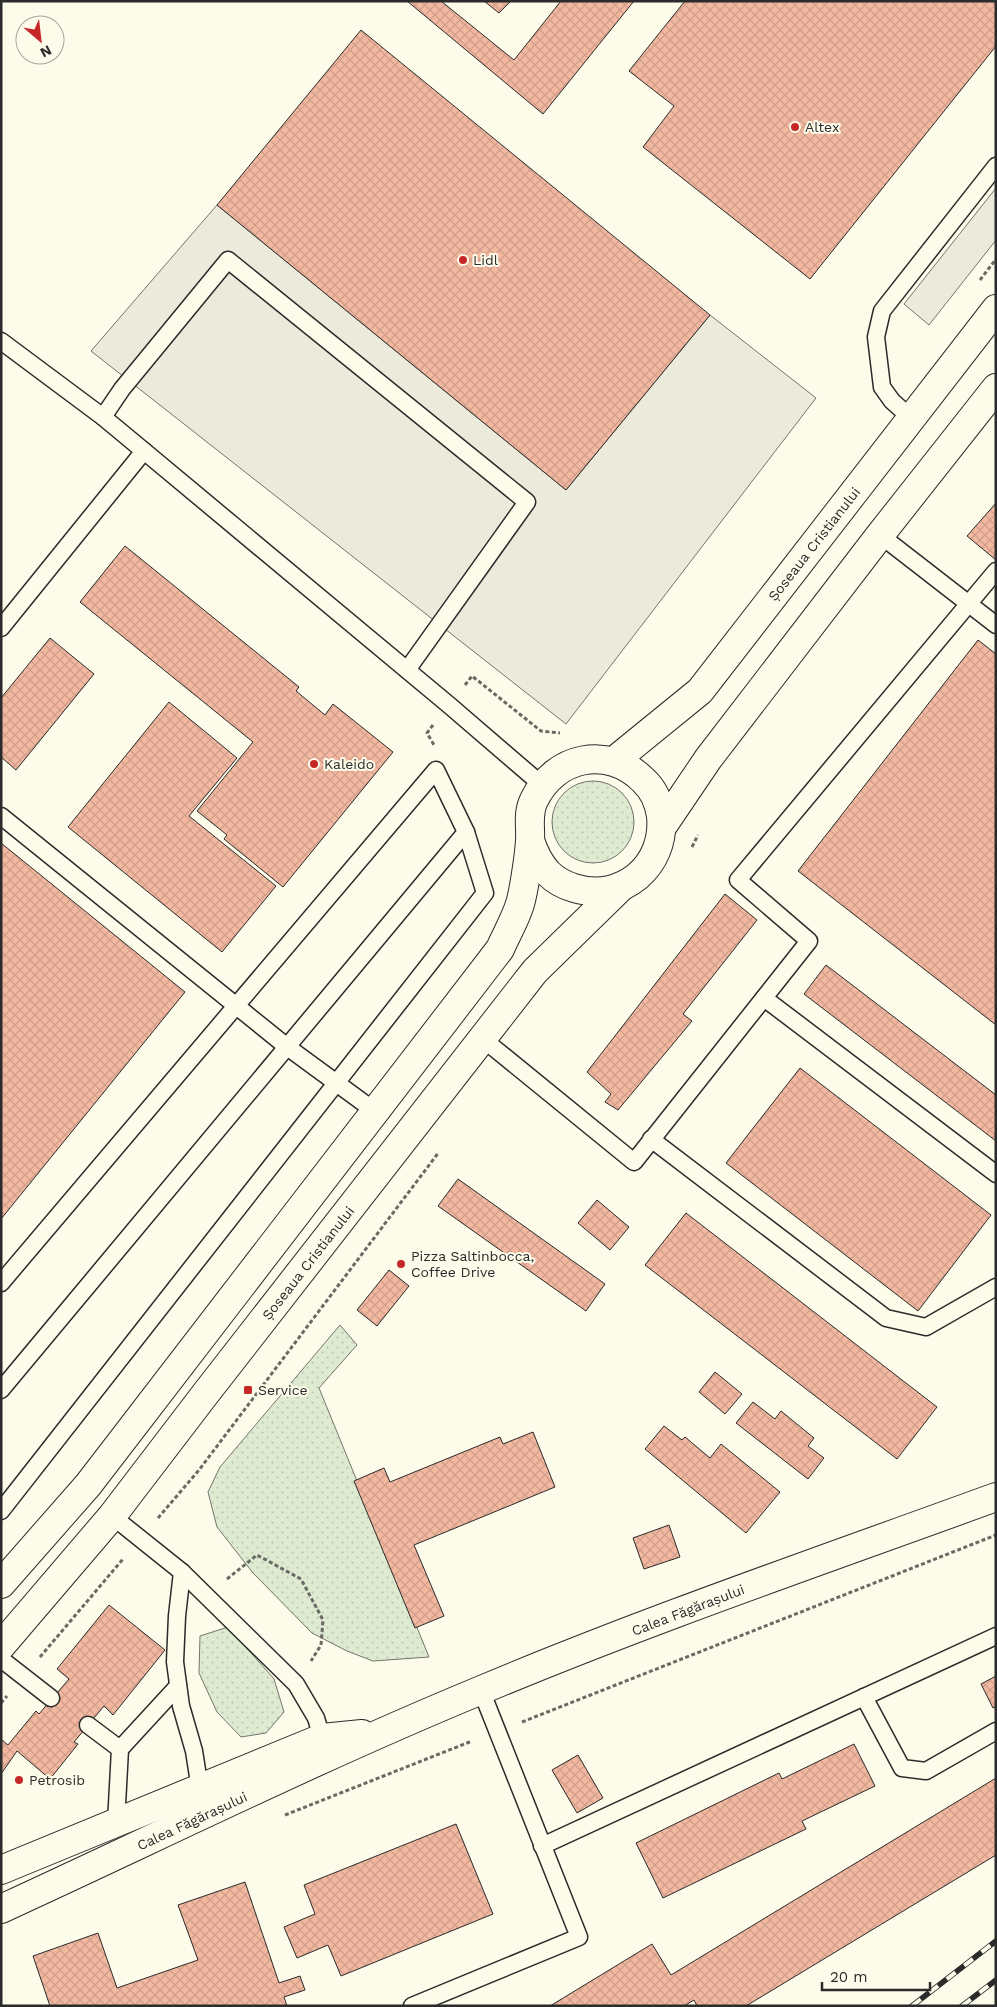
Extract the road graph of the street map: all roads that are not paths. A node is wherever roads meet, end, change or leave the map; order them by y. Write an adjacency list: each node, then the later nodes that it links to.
1 (996, 166): 6 (lane)
2 (996, 309): 6 (street, Șoseaua Cristianului)
3 (1, 341): 5 (lane)
4 (996, 388): 8 (street, Șoseaua Cristianului)
5 (102, 417): 7 (lane); 13 (lane)
6 (911, 418): 14 (street, Șoseaua Cristianului)
7 (144, 452): 12 (lane); 13 (lane)
8 (880, 535): 10 (lane); 17 (street, Șoseaua Cristianului)
9 (996, 571): 10 (lane)
10 (969, 604): 11 (lane); 21 (lane)
11 (996, 625)
12 (1, 628)
13 (407, 670): 15 (lane)
14 (614, 761): 15 (street, Șoseaua Cristianului); 17 (street, Șoseaua Cristianului)
15 (542, 784): 19 (street, Șoseaua Cristianului)
16 (1, 816): 22 (lane)
17 (662, 827): 20 (street, Șoseaua Cristianului)
18 (466, 832): 22 (lane); 24 (lane); 25 (lane)
19 (530, 840): 20 (street, Șoseaua Cristianului); 26 (street, Șoseaua Cristianului)
20 (621, 887): 23 (street, Șoseaua Cristianului)
21 (764, 998): 27 (lane); 28 (lane)
22 (237, 1007): 24 (lane); 29 (lane)
23 (483, 1039): 27 (lane); 34 (street, Șoseaua Cristianului)
24 (286, 1046): 25 (lane); 31 (lane)
25 (335, 1083): 26 (lane); 33 (lane)
26 (376, 1112): 36 (street, Șoseaua Cristianului)
27 (651, 1139): 30 (lane)
28 (996, 1174)
29 (1, 1283)
30 (996, 1287)
31 (1, 1390)
32 (996, 1497): 41 (street, Calea Făgărașului)
33 (1, 1511)
34 (112, 1516): 35 (lane); 38 (street, Șoseaua Cristianului)
35 (182, 1572): 40 (lane); 47 (lane)
36 (1, 1584)
37 (996, 1636): 42 (lane)
38 (1, 1646)
39 (1, 1659): 43 (lane)
40 (178, 1686): 48 (lane); 49 (lane)
41 (481, 1690): 46 (street, Calea Făgărașului); 51 (lane)
42 (864, 1697): 45 (lane); 51 (lane)
43 (51, 1698)
44 (88, 1725): 48 (lane)
45 (996, 1731)
46 (383, 1732): 47 (street, Calea Făgărașului); 53 (street, Calea Făgărașului)
47 (322, 1738): 49 (street, Calea Făgărașului)
48 (120, 1749): 50 (lane)
49 (200, 1789): 50 (street, Calea Făgărașului)
50 (116, 1823): 52 (street, Calea Făgărașului)
51 (542, 1846): 54 (lane)
52 (1, 1870)
53 (1, 1909)
54 (412, 2006)

